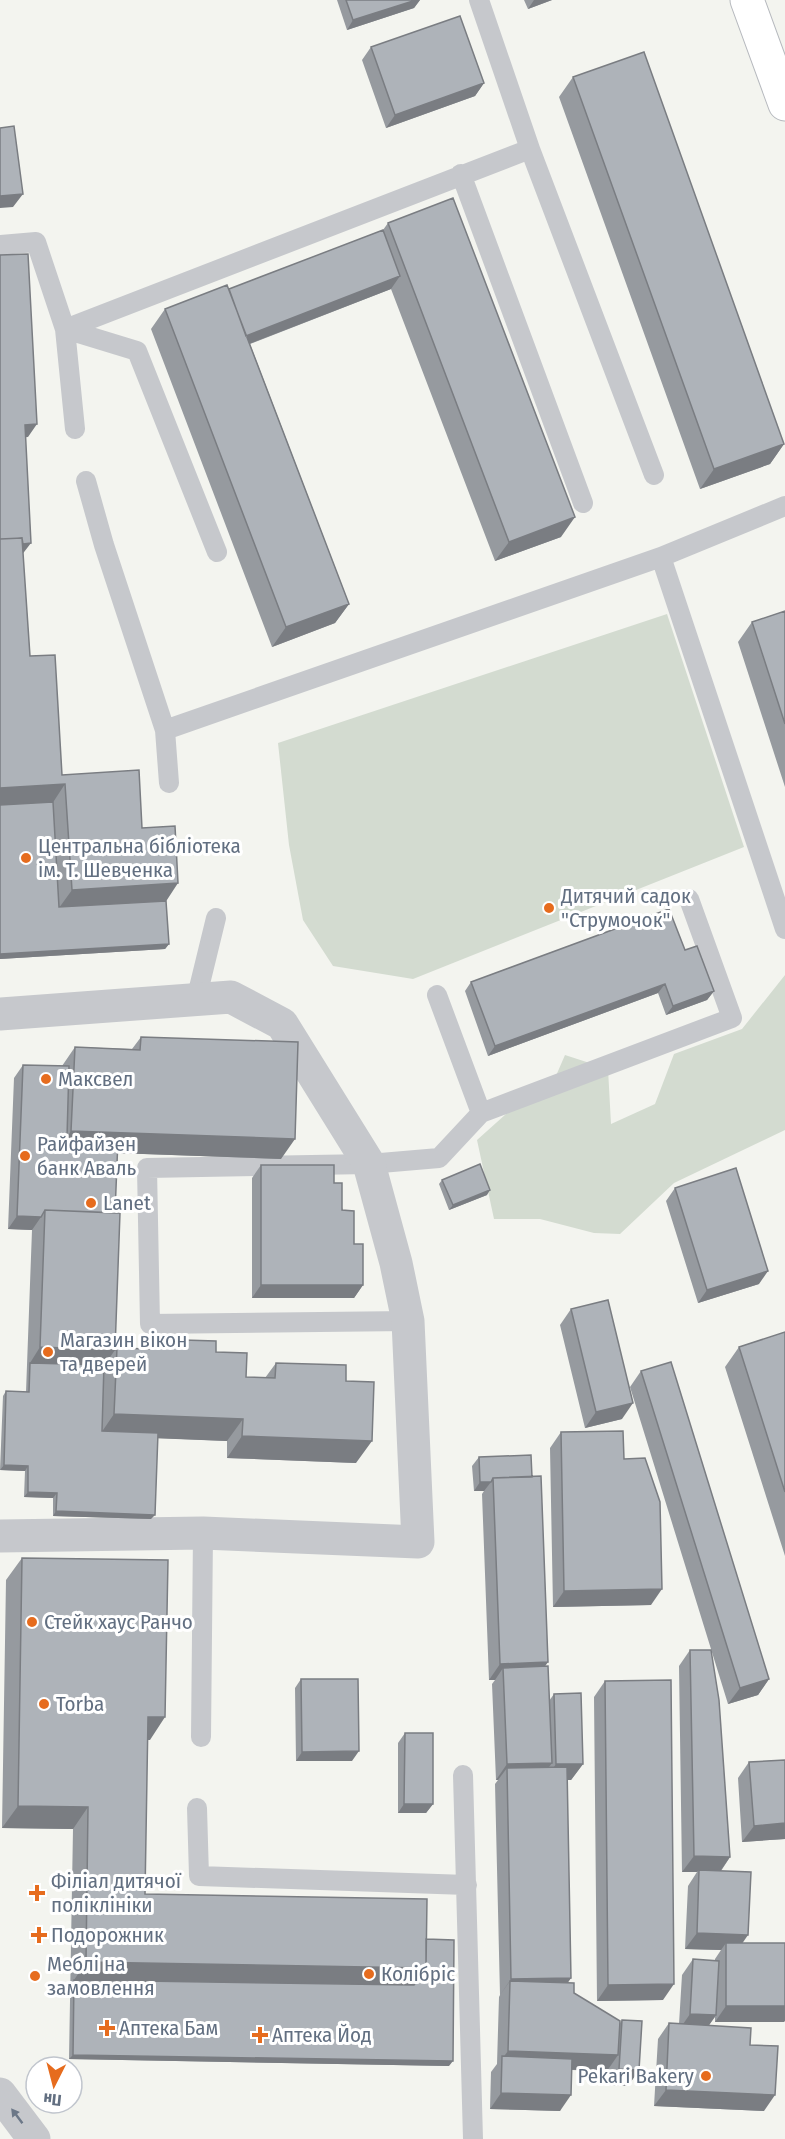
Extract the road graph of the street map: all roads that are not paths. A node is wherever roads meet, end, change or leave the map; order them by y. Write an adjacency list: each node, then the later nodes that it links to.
1 (479, 0): 4 (lane)
2 (747, 0): 3 (main road)
3 (785, 104)
4 (530, 149): 5 (lane); 9 (lane)
5 (460, 174): 7 (lane); 11 (lane)
6 (0, 245): 7 (lane)
7 (65, 329): 8 (lane); 13 (lane)
8 (75, 429)
9 (654, 475)
10 (86, 481): 15 (lane)
11 (584, 503)
12 (785, 506): 14 (lane)
13 (217, 552)
14 (661, 557): 15 (lane); 19 (lane)
15 (165, 730): 16 (lane)
16 (169, 783)
17 (689, 898): 23 (lane)
18 (216, 918): 21 (lane)
19 (785, 929)
20 (437, 995): 23 (lane)
21 (196, 1000): 22 (street); 24 (street)
22 (0, 1014)
23 (481, 1113): 24 (lane)
24 (369, 1164): 25 (street); 25 (lane)
25 (408, 1321): 26 (street)
26 (203, 1533): 27 (street); 28 (lane)
27 (0, 1536)
28 (201, 1737)
29 (463, 1775): 31 (lane)
30 (197, 1808): 31 (lane)
31 (467, 1885): 34 (lane)
32 (0, 2094): 33 (street, one-way to 32)
33 (34, 2139)
34 (473, 2139)

